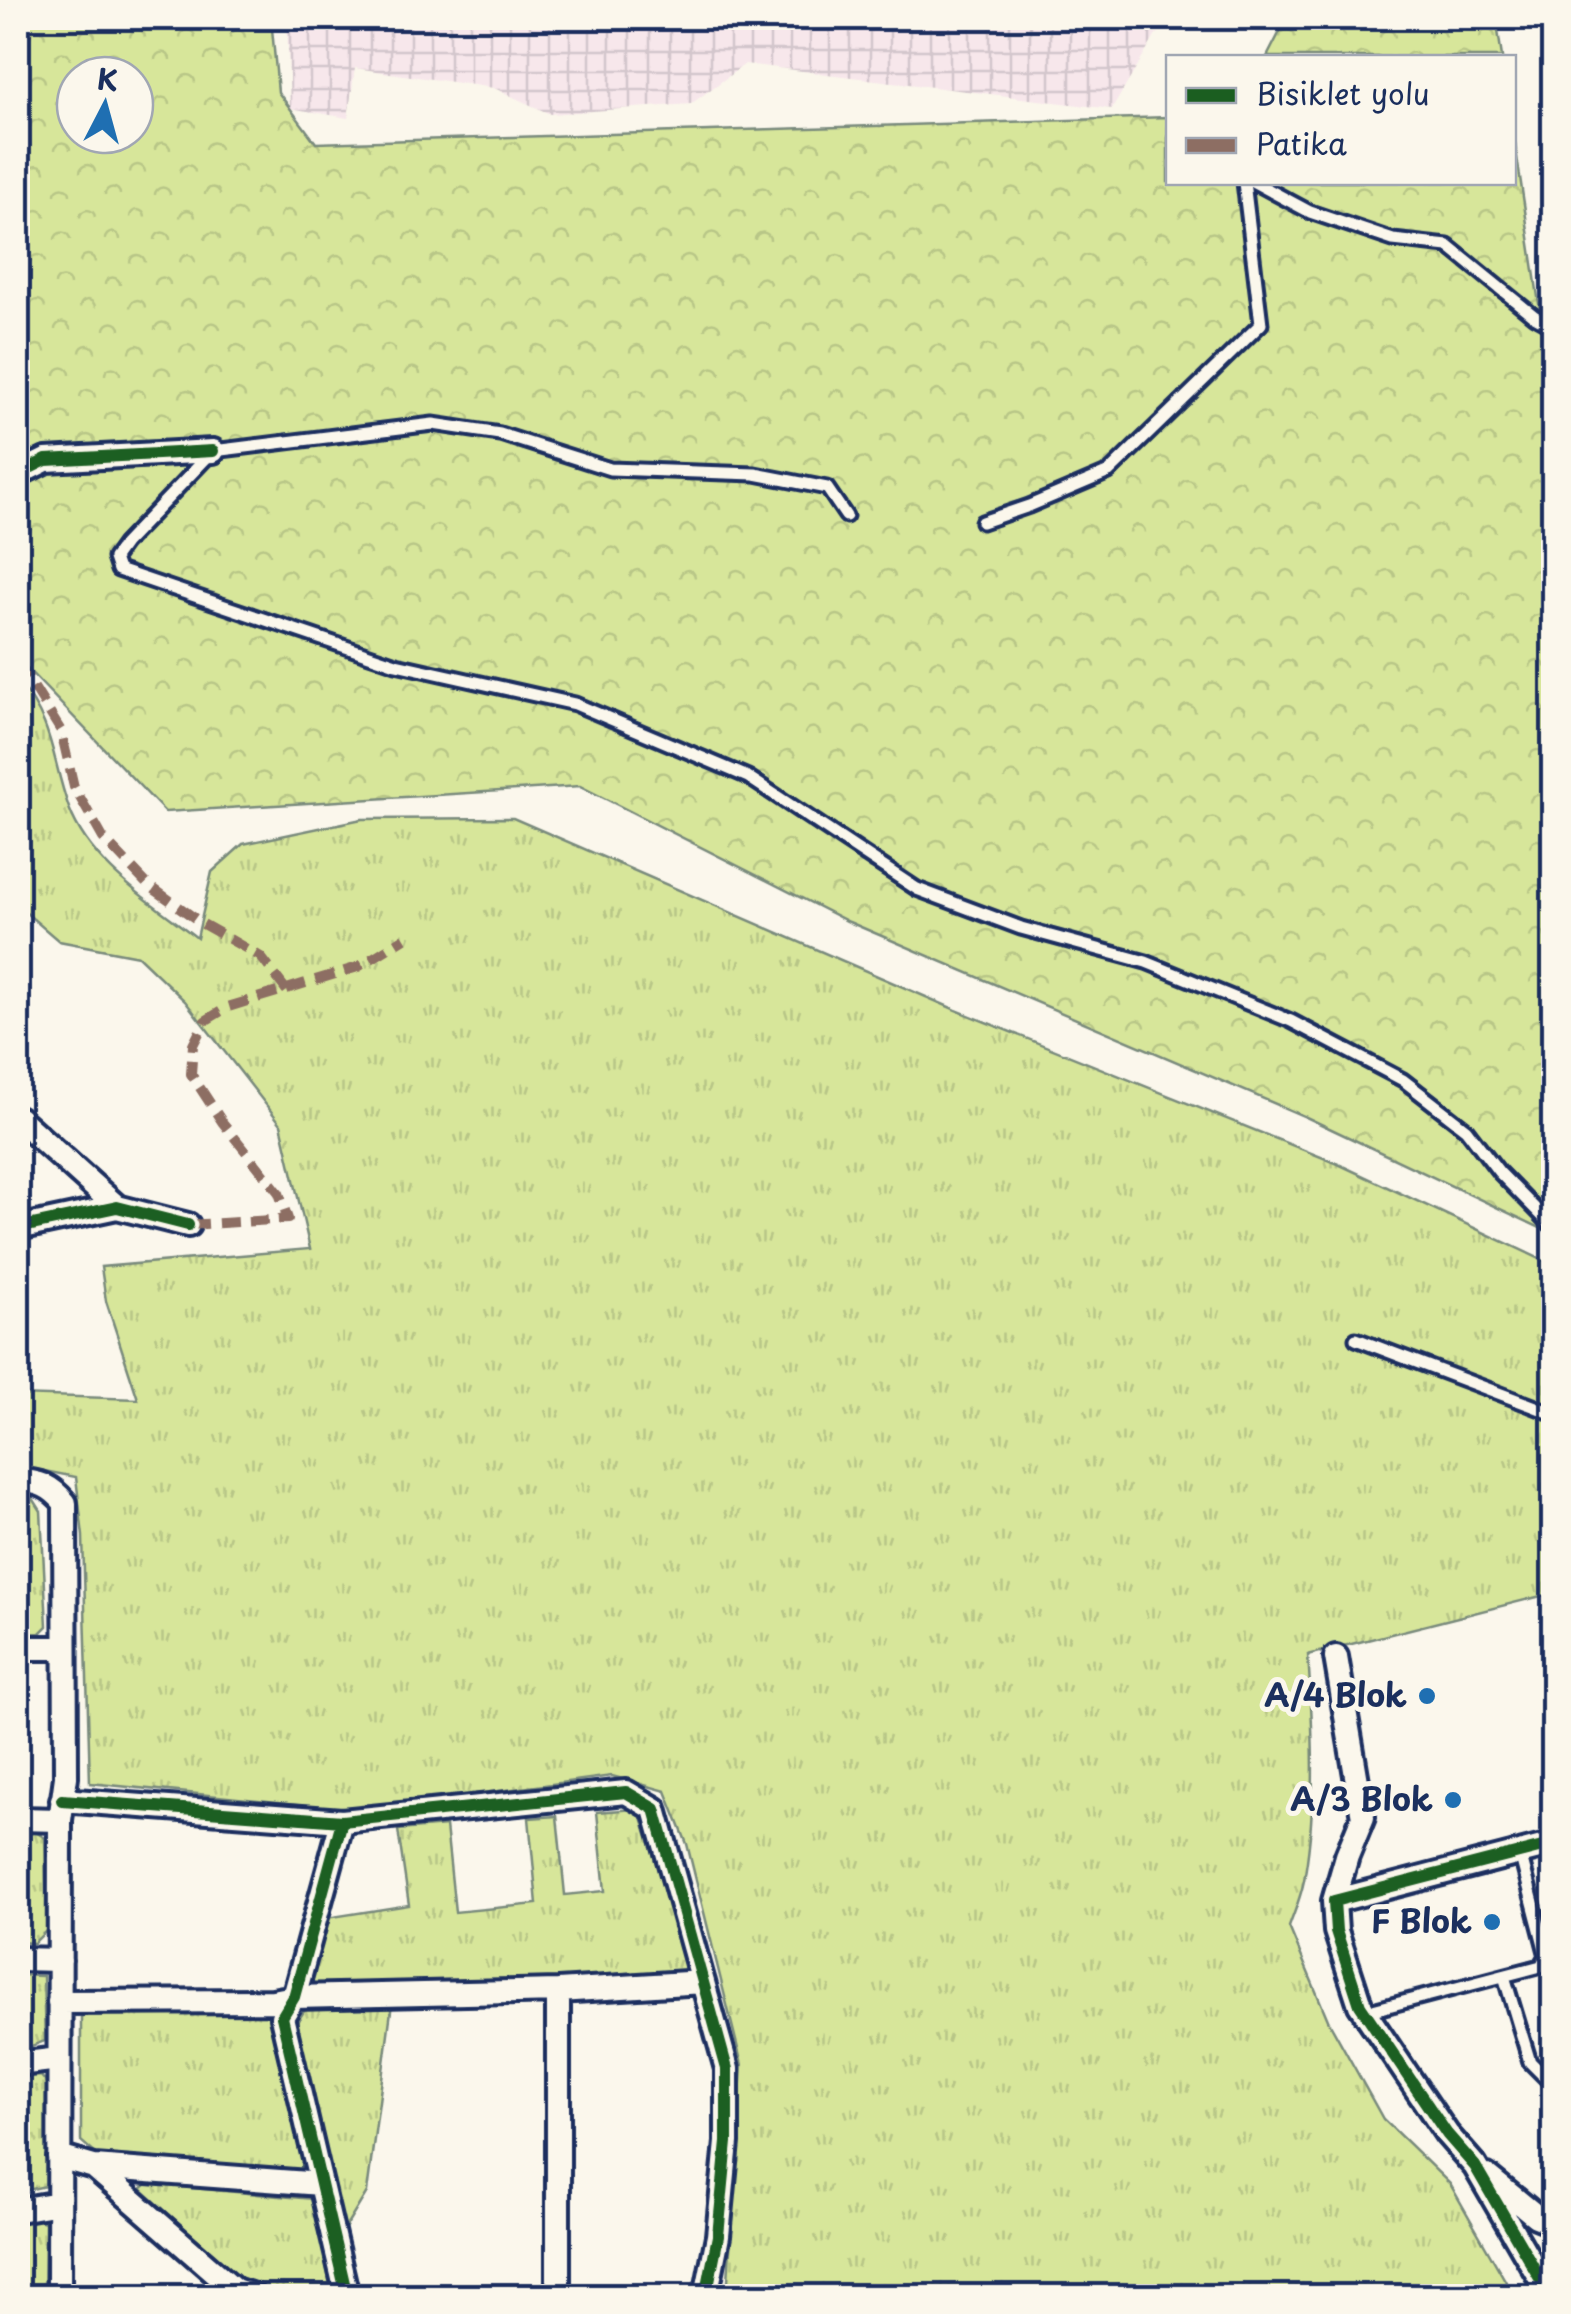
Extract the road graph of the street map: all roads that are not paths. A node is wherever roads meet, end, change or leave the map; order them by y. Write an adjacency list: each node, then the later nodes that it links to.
1 (1244, 185): 7 (lane)
2 (1260, 185): 3 (lane)
3 (1554, 326)
4 (213, 451): 5 (street); 6 (lane); 12 (lane)
5 (18, 474)
6 (846, 516)
7 (982, 522)
8 (18, 1118): 9 (street)
9 (117, 1207): 10 (street); 11 (street)
10 (188, 1225)
11 (18, 1228)
12 (1554, 1228)
13 (1356, 1339): 14 (lane)
14 (1554, 1414)
15 (18, 1481): 17 (street)
16 (18, 1648): 17 (street)
17 (65, 1648): 19 (street)
18 (1336, 1657): 24 (street)
19 (61, 1810): 20 (street); 21 (street); 26 (street)
20 (18, 1819)
21 (342, 1821): 28 (street); 30 (street)
22 (1554, 1844): 23 (street)
23 (1520, 1853): 24 (street); 27 (lane)
24 (1334, 1901): 32 (street)
25 (18, 1959): 26 (street)
26 (60, 1960): 31 (street)
27 (1504, 1976): 32 (lane); 35 (lane)
28 (703, 1982): 29 (street); 49 (street)
29 (558, 1991): 30 (street); 48 (street)
30 (294, 1997): 31 (street); 39 (street)
31 (60, 2002): 33 (street)
32 (1365, 2012): 37 (street)
33 (59, 2059): 34 (street); 36 (street)
34 (18, 2064)
35 (1554, 2086)
36 (59, 2158): 38 (street); 40 (street)
37 (1475, 2166): 42 (street); 44 (street)
38 (94, 2168): 39 (street); 46 (street)
39 (321, 2184): 47 (street)
40 (59, 2203): 41 (street); 45 (street)
41 (18, 2210)
42 (1551, 2218)
43 (1554, 2258): 44 (street)
44 (1546, 2292)
45 (59, 2296)
46 (254, 2296)
47 (347, 2296)
48 (558, 2296)
49 (706, 2296)

